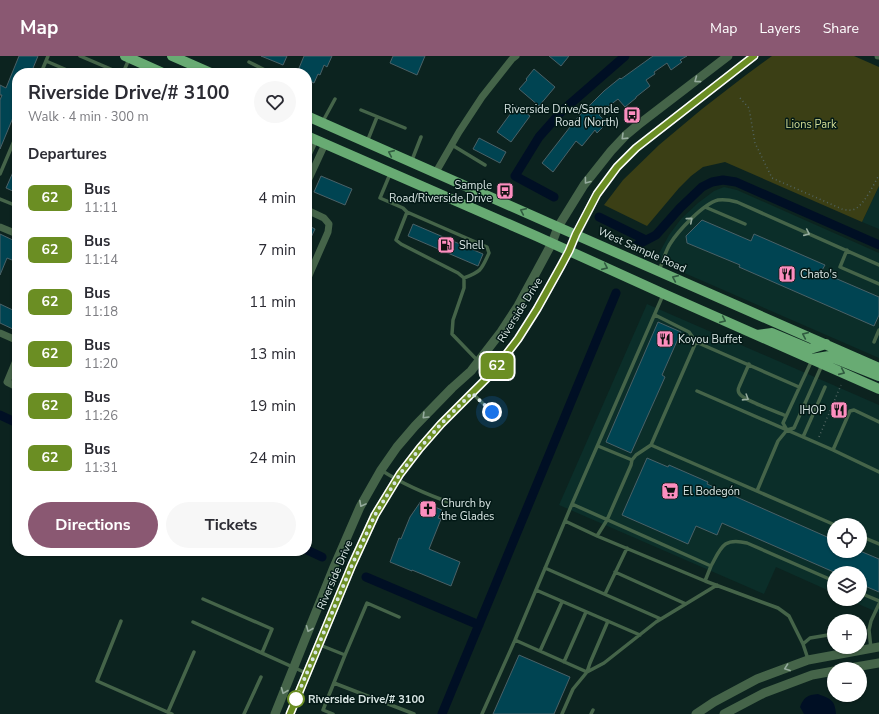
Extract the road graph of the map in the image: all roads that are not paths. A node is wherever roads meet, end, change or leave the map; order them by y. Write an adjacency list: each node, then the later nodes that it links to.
1 (48, 56): 9 (lane)
2 (80, 56): 13 (lane)
3 (504, 56): 8 (street)
4 (728, 56): 43 (street, Riverside Drive, one-way to 43)
5 (754, 56): 45 (street, Riverside Drive)
6 (127, 57): 14 (lane); 15 (main road)
7 (178, 57): 16 (main road)
8 (514, 58): 28 (street)
9 (46, 61): 11 (lane); 12 (lane)
10 (249, 62): 17 (lane)
11 (43, 68)
12 (62, 68)
13 (109, 68)
14 (123, 68)
15 (152, 68)
16 (201, 68)
17 (261, 68)
18 (335, 99): 22 (lane)
19 (361, 110): 20 (lane)
20 (377, 117): 23 (lane); 26 (lane)
21 (312, 118): 22 (main road, West Sample Road)
22 (323, 122): 26 (main road, West Sample Road)
23 (406, 128)
24 (421, 137): 30 (lane)
25 (312, 138): 27 (main road)
26 (367, 142): 30 (main road, West Sample Road, one-way to 26)
27 (325, 144): 32 (street); 34 (main road)
28 (452, 145): 31 (lane); 33 (street)
29 (12, 146): 35 (lane)
30 (411, 162): 33 (main road, West Sample Road)
31 (485, 165)
32 (312, 172)
33 (436, 172): 43 (main road, West Sample Road, one-way to 33)
34 (390, 173): 40 (lane); 46 (main road)
35 (0, 174)
36 (0, 199): 37 (lane)
37 (12, 204)
38 (705, 207): 41 (lane); 47 (lane, one-way to 47); 51 (lane, one-way to 38)
39 (312, 212): 50 (street)
40 (407, 212): 52 (lane); 52 (lane)
41 (745, 224)
42 (0, 227): 44 (street)
43 (558, 227): 45 (main road, West Sample Road); 46 (street, Riverside Drive)
44 (12, 232)
45 (576, 234): 48 (street, Riverside Drive); 51 (main road, West Sample Road)
46 (552, 243): 48 (main road); 64 (street, Riverside Drive)
47 (847, 250): 49 (lane); 53 (lane)
48 (569, 251): 54 (main road, one-way to 54); 75 (street, Riverside Drive)
49 (879, 264)
50 (312, 269)
51 (659, 271): 62 (main road, West Sample Road, one-way to 51)
52 (464, 278): 64 (lane)
53 (879, 284)
54 (664, 294): 55 (lane); 58 (main road, one-way to 58)
55 (655, 315): 60 (lane); 84 (lane)
56 (879, 330): 61 (lane)
57 (0, 333): 59 (street)
58 (757, 335): 62 (main road); 63 (main road)
59 (12, 338)
60 (696, 342): 65 (lane); 83 (lane)
61 (874, 342)
62 (826, 344): 67 (main road, West Sample Road)
63 (812, 359): 66 (main road); 69 (main road); 71 (lane)
64 (478, 362): 87 (street, Riverside Drive, one-way to 87)
65 (749, 364): 71 (lane); 79 (lane, one-way to 79)
66 (823, 364): 73 (main road, one-way to 73); 76 (lane)
67 (879, 368)
68 (12, 370): 70 (street)
69 (879, 376)
70 (12, 384)
71 (799, 387): 79 (lane)
72 (825, 388): 77 (lane)
73 (879, 389)
74 (697, 391): 81 (lane)
75 (472, 393): 78 (lane); 89 (street, Riverside Drive)
76 (804, 406): 77 (lane); 81 (lane)
77 (815, 410): 82 (lane)
78 (492, 412)
79 (786, 416): 81 (lane)
80 (879, 422): 85 (lane)
81 (787, 430): 82 (lane); 90 (lane)
82 (803, 437): 85 (lane)
83 (651, 444): 86 (lane); 90 (lane)
84 (598, 446): 86 (lane); 92 (lane)
85 (833, 450): 88 (lane)
86 (632, 460): 93 (lane)
87 (381, 470): 89 (lane); 133 (street, Riverside Drive, one-way to 133)
88 (879, 472)
89 (396, 480): 91 (lane); 122 (street, Riverside Drive)
90 (756, 491): 95 (lane)
91 (454, 504)
92 (572, 504): 93 (lane); 94 (lane)
93 (606, 520): 96 (lane); 100 (lane)
94 (565, 521): 96 (lane); 101 (lane)
95 (827, 522)
96 (597, 536): 99 (lane)
97 (867, 539): 98 (lane)
98 (879, 544)
99 (626, 548): 102 (lane); 104 (lane)
100 (711, 566): 103 (lane); 104 (lane)
101 (545, 568): 106 (lane); 107 (lane)
102 (615, 572): 107 (lane); 112 (lane)
103 (827, 578)
104 (705, 581): 105 (lane)
105 (717, 585): 112 (lane); 123 (lane)
106 (536, 590): 110 (lane); 121 (lane)
107 (605, 594): 115 (lane)
108 (867, 597): 111 (lane)
109 (203, 599): 127 (lane)
110 (562, 602): 113 (lane); 125 (lane)
111 (879, 603): 124 (lane)
112 (686, 604): 115 (lane)
113 (586, 612): 117 (lane); 130 (lane)
114 (399, 617): 128 (lane)
115 (661, 619): 119 (lane)
116 (121, 621): 140 (lane)
117 (608, 621): 119 (lane); 134 (lane)
118 (193, 622): 127 (lane)
119 (640, 635): 134 (lane)
120 (827, 635): 123 (lane)
121 (515, 640): 125 (lane); 147 (lane)
122 (319, 644): 128 (lane); 136 (street, Riverside Drive)
123 (803, 644): 129 (lane)
124 (868, 648): 129 (street)
125 (540, 651): 130 (lane)
126 (194, 652): 140 (lane)
127 (262, 653): 133 (lane)
128 (345, 655): 139 (lane)
129 (808, 660): 137 (street); 149 (street, one-way to 149)
130 (564, 662): 134 (lane)
131 (879, 663): 132 (street)
132 (867, 665)
133 (293, 668): 136 (lane); 143 (street, Riverside Drive, one-way to 143)
134 (587, 672): 148 (lane)
135 (827, 672): 137 (street)
136 (307, 673): 144 (street, Riverside Drive)
137 (812, 675): 150 (street)
138 (261, 677): 142 (lane)
139 (334, 683): 145 (lane); 146 (lane)
140 (168, 712): 141 (lane)
141 (172, 714)
142 (244, 714)
143 (275, 714)
144 (290, 714)
145 (333, 714)
146 (414, 714)
147 (482, 714)
148 (562, 714)
149 (696, 714)
150 (724, 714)

